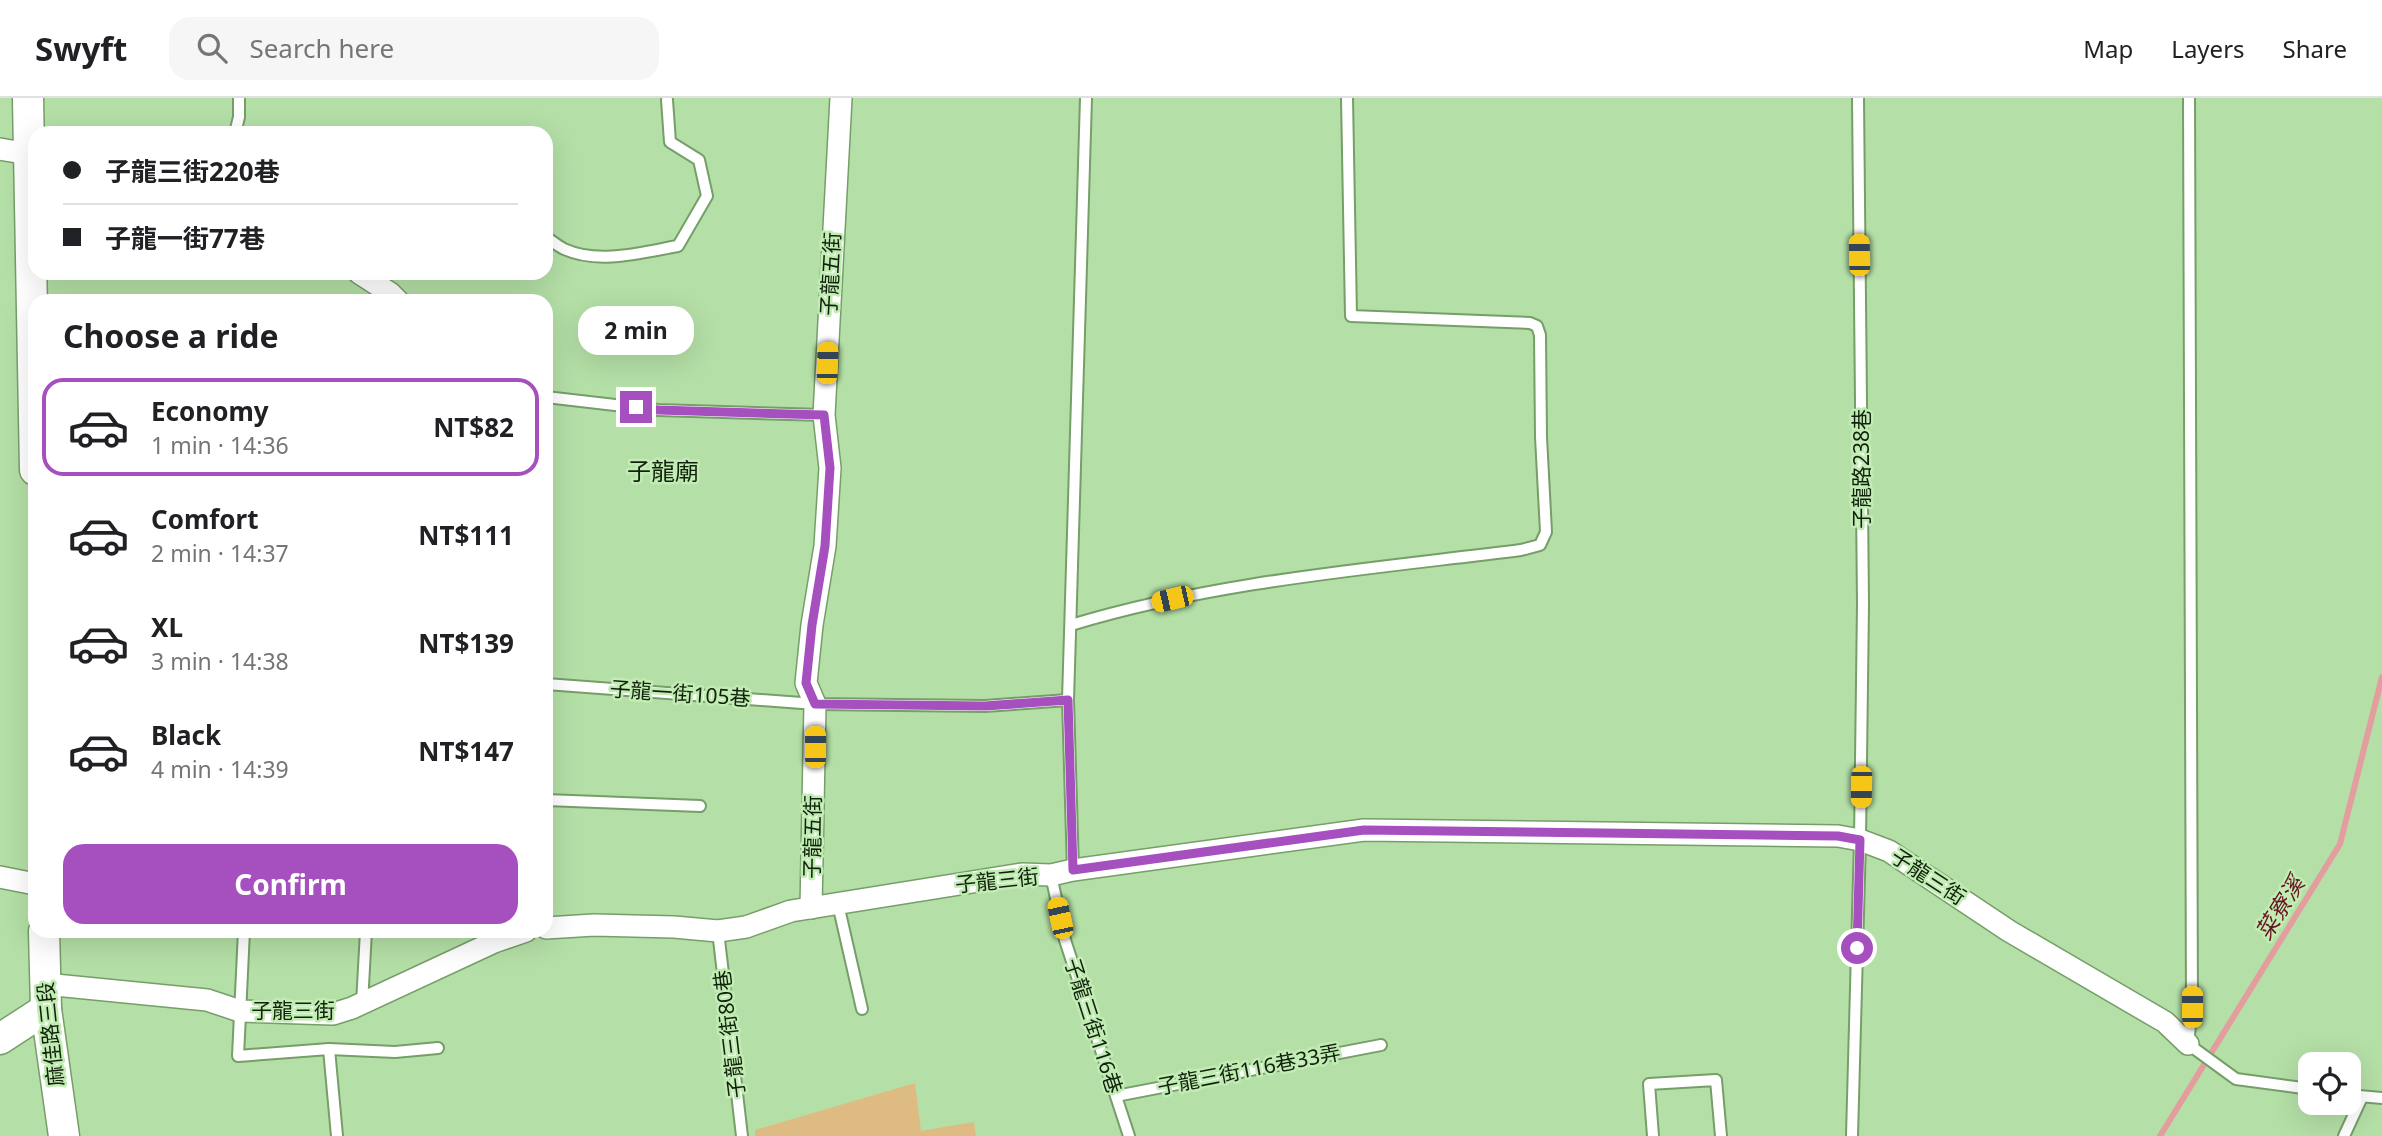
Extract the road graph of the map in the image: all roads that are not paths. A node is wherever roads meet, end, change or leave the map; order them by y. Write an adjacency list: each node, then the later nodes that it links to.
1 (28, 98): 9 (main road)
2 (239, 98): 10 (lane)
3 (841, 98): 17 (street, 子龍五街)
4 (1086, 98): 18 (lane)
5 (1347, 98): 18 (lane)
6 (1858, 98): 24 (lane, 子龍路238巷)
7 (2189, 98): 42 (lane)
8 (667, 100): 13 (lane)
9 (30, 126)
10 (236, 126)
11 (0, 149): 12 (street)
12 (28, 154)
13 (553, 242)
14 (370, 280): 15 (street)
15 (391, 294)
16 (553, 398): 17 (lane)
17 (824, 415): 21 (street, 子龍五街)
18 (1071, 625): 20 (lane)
19 (553, 685): 21 (lane, 子龍一街105巷)
20 (1068, 700): 21 (lane, 子龍一街105巷); 25 (lane)
21 (815, 704): 30 (street, 子龍五街)
22 (553, 800): 23 (lane)
23 (700, 806)
24 (1860, 840): 25 (street, 子龍三街); 42 (street, 子龍三街); 56 (lane, 子龍路238巷)
25 (1073, 870): 26 (street, 子龍三街)
26 (1051, 875): 29 (street, 子龍三街); 47 (lane, 子龍三街116巷)
27 (0, 877): 28 (street)
28 (28, 883)
29 (838, 904): 30 (street, 子龍三街); 39 (lane)
30 (811, 908): 32 (street, 子龍三街)
31 (553, 928): 32 (street, 子龍三街)
32 (718, 931): 52 (lane, 子龍三街80巷)
33 (44, 938): 37 (main road, 麻佳路三段)
34 (244, 938): 40 (lane)
35 (366, 938): 38 (lane)
36 (493, 938): 38 (street, 子龍三街)
37 (45, 996): 40 (street, 子龍三街); 41 (main road); 50 (main road, 麻佳路三段)
38 (362, 1004): 40 (street, 子龍三街)
39 (862, 1009)
40 (240, 1011): 45 (lane)
41 (0, 1039)
42 (2188, 1044): 46 (lane)
43 (1381, 1045): 47 (lane, 子龍三街116巷33弄)
44 (438, 1048): 45 (lane)
45 (329, 1049): 51 (lane)
46 (2298, 1088)
47 (1116, 1096): 53 (lane, 子龍三街116巷)
48 (2362, 1097): 49 (lane); 57 (lane)
49 (2382, 1098)
50 (64, 1136)
51 (337, 1136)
52 (742, 1136)
53 (1129, 1136)
54 (1653, 1136): 55 (lane)
55 (1721, 1136)
56 (1852, 1136)
57 (2344, 1136)

